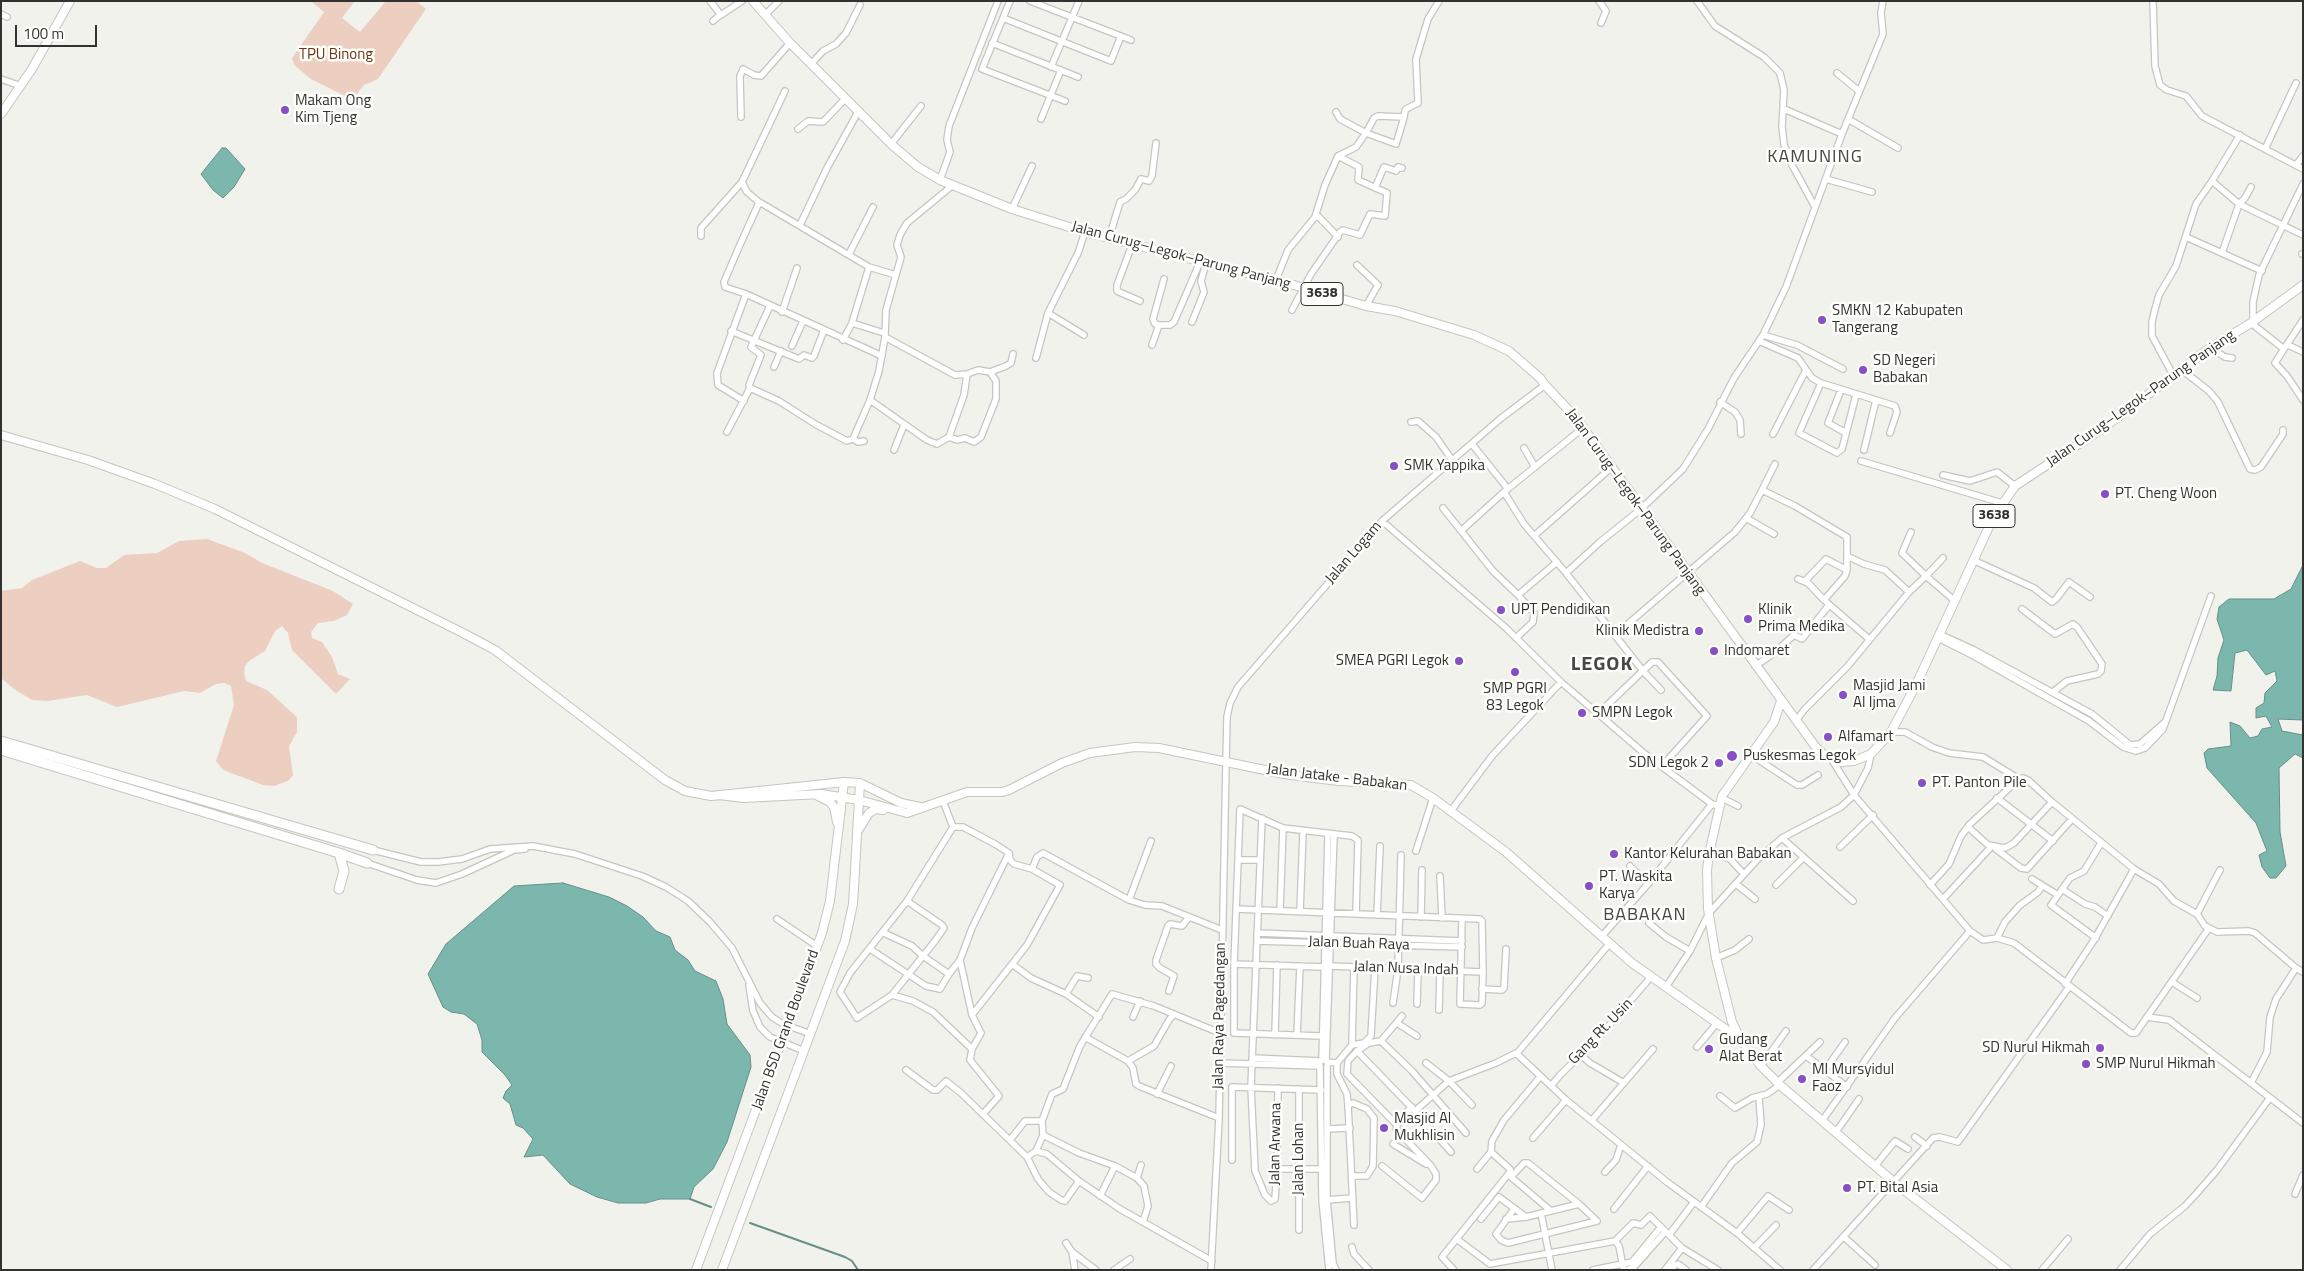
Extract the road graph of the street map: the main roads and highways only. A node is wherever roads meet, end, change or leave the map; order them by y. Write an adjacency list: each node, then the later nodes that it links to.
1 (70, 1): 3 (main road)
2 (754, 1): 6 (main road, Jalan Curug–Legok–Parung Panjang / 3638)
3 (1, 114)
4 (2303, 285): 7 (main road, Jalan Curug–Legok–Parung Panjang / 3638)
5 (1, 435): 14 (main road)
6 (1781, 702): 7 (main road, Jalan Curug–Legok–Parung Panjang / 3638); 8 (main road)
7 (1790, 713): 8 (main road)
8 (1774, 722): 25 (main road)
9 (1, 741): 21 (highway)
10 (1, 750): 22 (highway)
11 (844, 782): 12 (main road); 14 (main road); 15 (main road, Jalan BSD Grand Boulevard)
12 (860, 783): 16 (main road, Jalan BSD Grand Boulevard); 17 (main road)
13 (813, 794): 14 (main road); 15 (main road); 19 (main road)
14 (719, 795)
15 (843, 797): 16 (main road); 19 (main road, Jalan BSD Grand Boulevard)
16 (859, 800): 18 (main road); 20 (main road, Jalan BSD Grand Boulevard)
17 (920, 808): 18 (main road, Jalan Jatake - Babakan); 25 (main road, Jalan Jatake - Babakan)
18 (890, 810): 20 (main road)
19 (839, 829): 26 (main road, Jalan BSD Grand Boulevard)
20 (857, 836): 27 (main road, Jalan BSD Grand Boulevard)
21 (373, 850)
22 (339, 853): 23 (highway); 24 (highway)
23 (367, 863)
24 (339, 889)
25 (1741, 1040): 28 (main road)
26 (696, 1270)
27 (722, 1270)
28 (2006, 1270)

